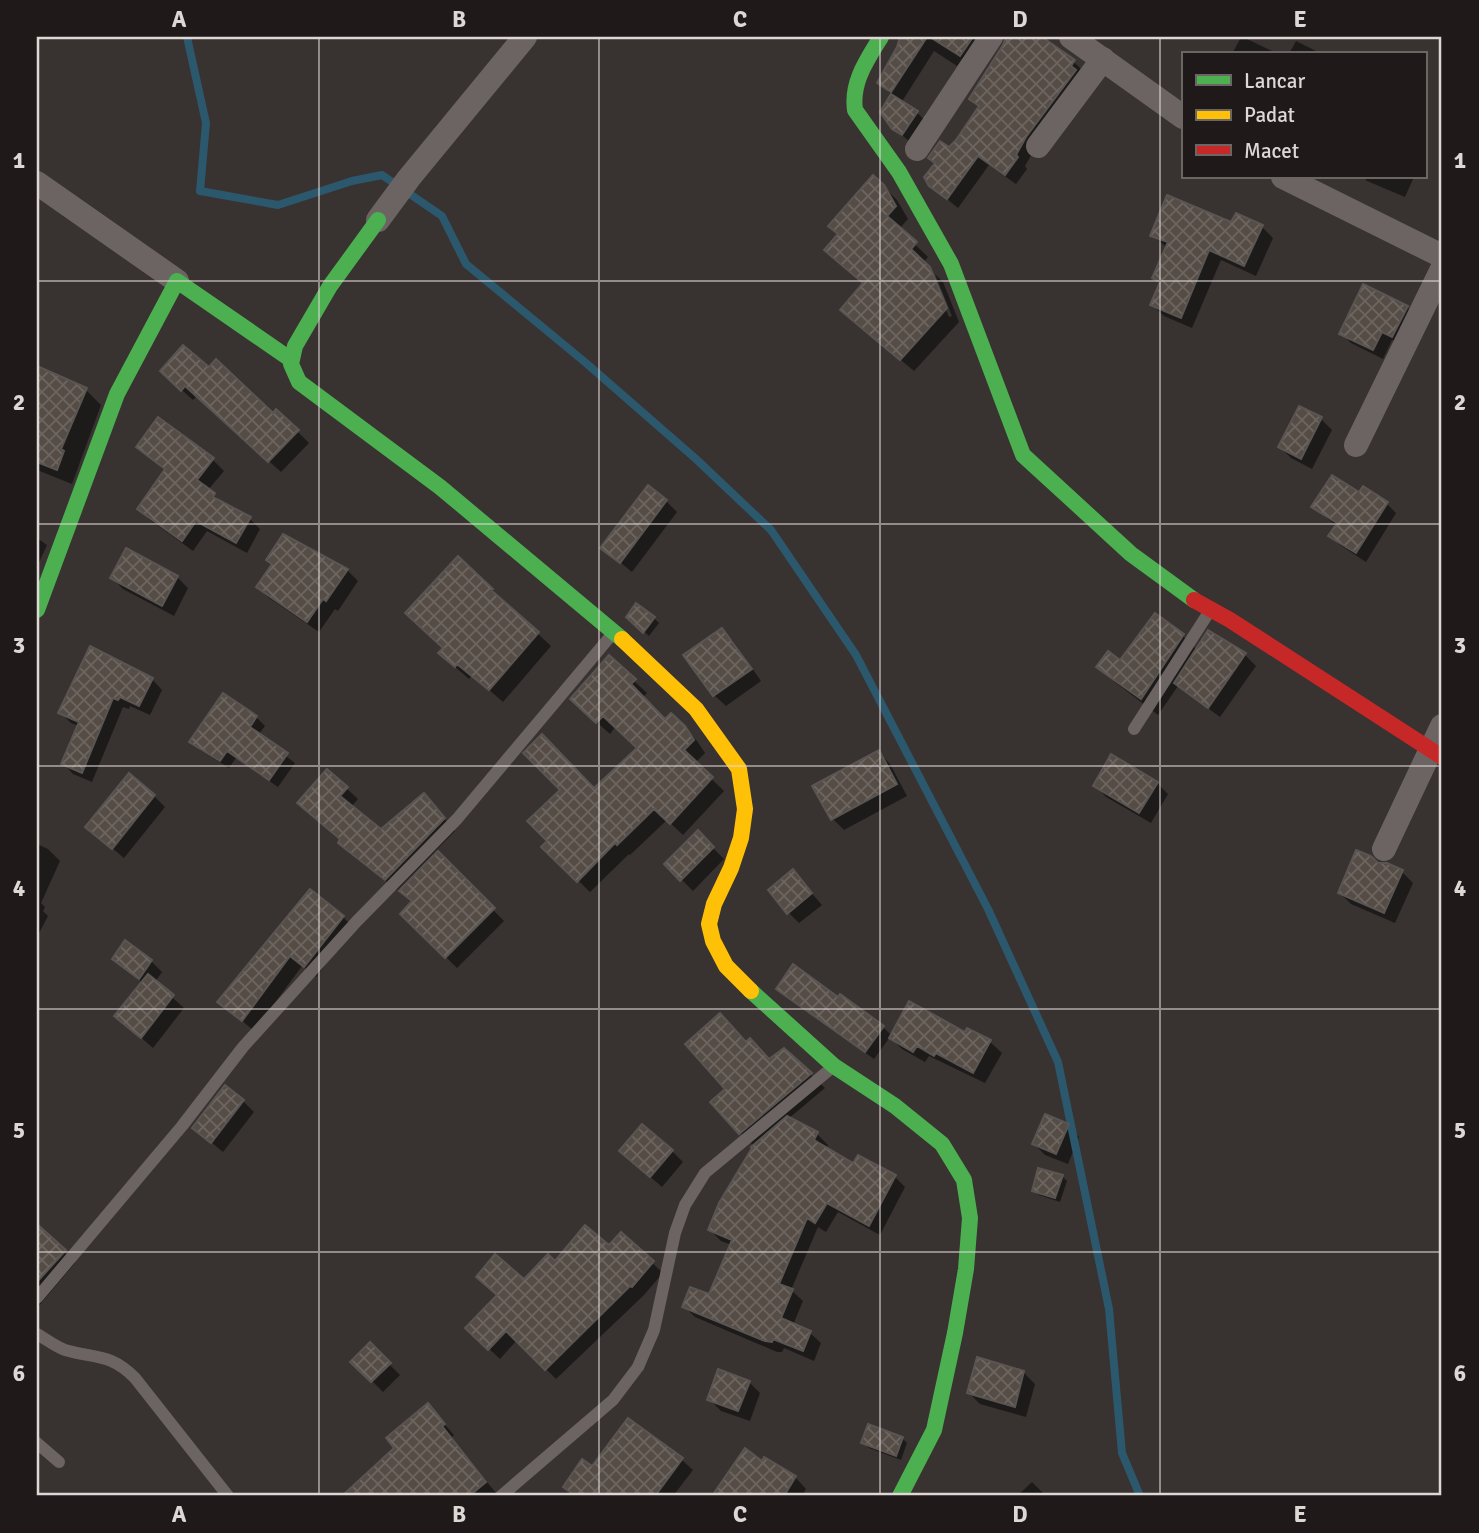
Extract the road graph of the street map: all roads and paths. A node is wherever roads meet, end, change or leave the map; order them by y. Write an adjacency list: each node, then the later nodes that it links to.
1 (526, 37): 11 (street)
2 (881, 37): 17 (street)
3 (991, 37): 8 (street)
4 (1071, 37): 5 (street)
5 (1103, 60): 6 (street); 7 (street)
6 (1182, 116)
7 (1038, 146)
8 (916, 149)
9 (1285, 178): 12 (street)
10 (37, 183): 14 (street)
11 (378, 220): 15 (street)
12 (1442, 256)
13 (1442, 269): 16 (street)
14 (177, 281): 15 (street); 18 (street)
15 (290, 359): 19 (street)
16 (1356, 444)
17 (1211, 608): 21 (lane); 22 (street)
18 (37, 610)
19 (614, 632): 24 (street); 25 (lane)
20 (1442, 726): 22 (street)
21 (1134, 729)
22 (1437, 753): 23 (street)
23 (1384, 849)
24 (834, 1066): 30 (lane); 31 (street)
25 (37, 1297)
26 (37, 1334): 29 (lane)
27 (37, 1443): 28 (lane)
28 (58, 1462)
29 (228, 1496)
30 (502, 1496)
31 (900, 1496)

